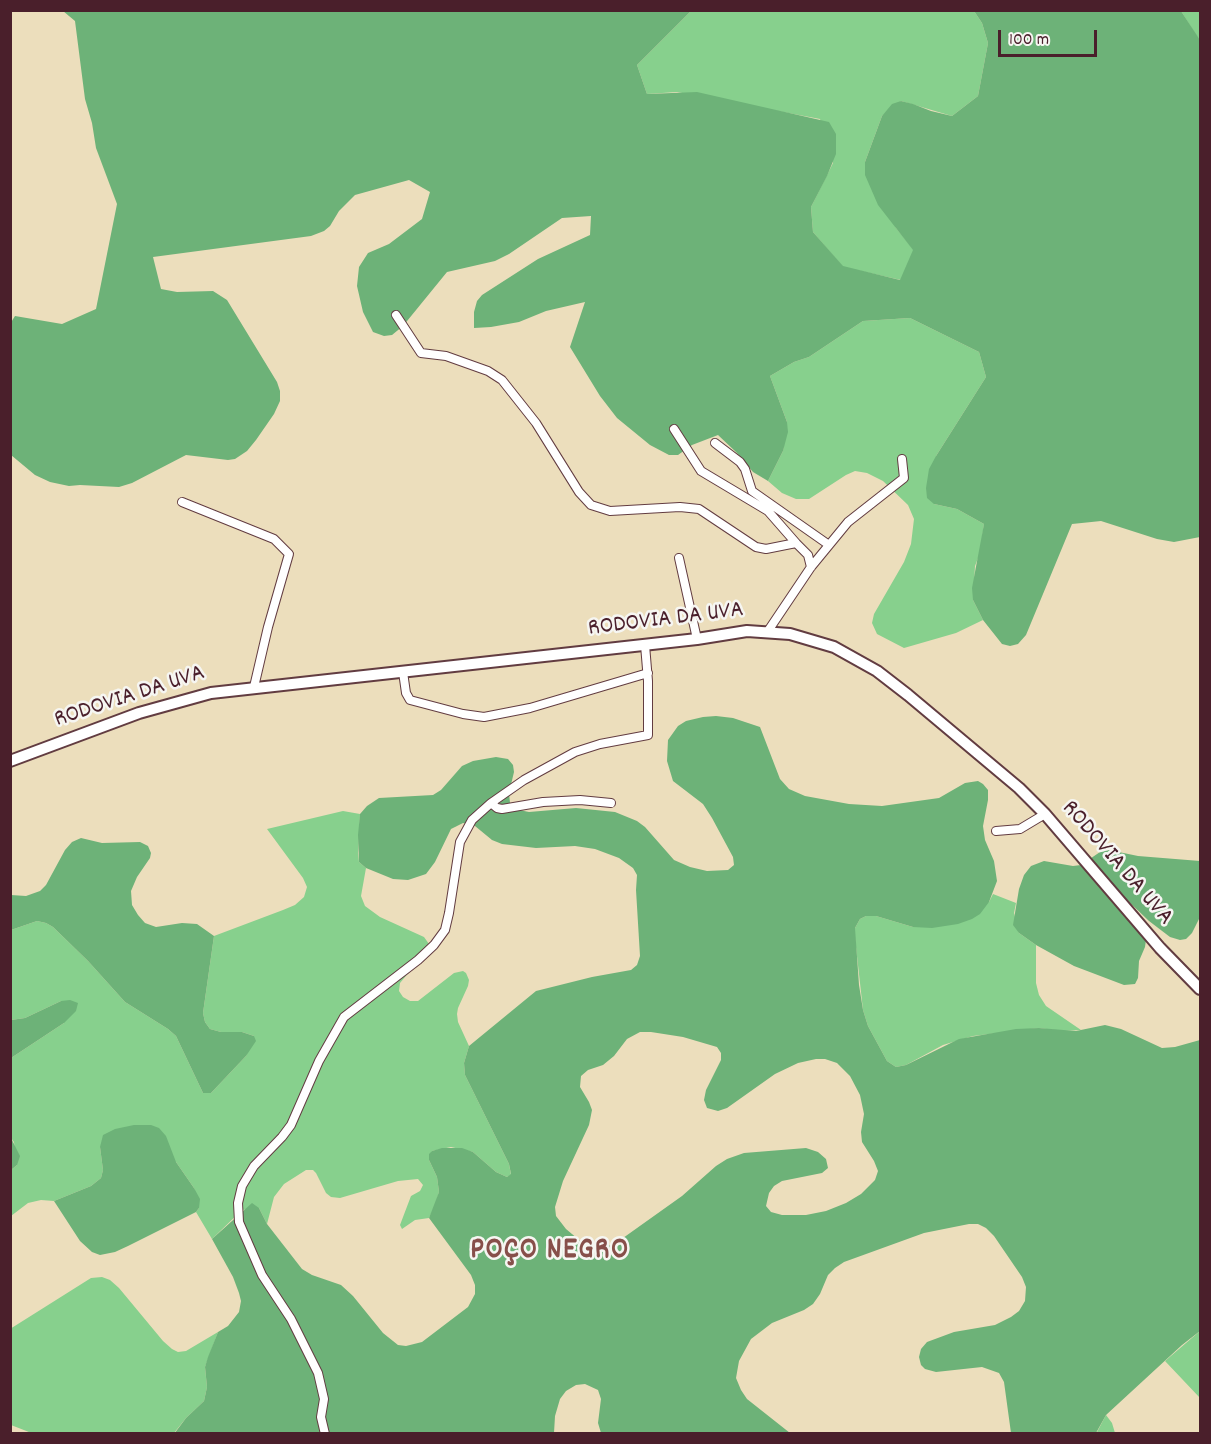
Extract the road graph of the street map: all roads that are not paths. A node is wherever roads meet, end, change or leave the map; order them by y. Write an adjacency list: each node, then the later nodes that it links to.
1 (396, 315): 6 (street)
2 (674, 429): 6 (street)
3 (715, 443): 7 (street)
4 (902, 459): 7 (street)
5 (182, 502): 15 (street)
6 (796, 543): 9 (street)
7 (828, 545): 9 (street)
8 (680, 558): 11 (street)
9 (811, 567): 10 (street)
10 (768, 631): 11 (street, RODOVIA DA UVA); 19 (street, RODOVIA DA UVA)
11 (697, 639): 12 (street, RODOVIA DA UVA)
12 (645, 645): 13 (street, RODOVIA DA UVA); 14 (street)
13 (403, 672): 14 (street); 15 (street, RODOVIA DA UVA)
14 (648, 673): 17 (street)
15 (254, 687): 16 (street, RODOVIA DA UVA)
16 (10, 761)
17 (491, 803): 18 (street); 22 (street)
18 (611, 803)
19 (1045, 814): 20 (street); 21 (street, RODOVIA DA UVA)
20 (996, 831)
21 (1200, 989)
22 (325, 1434)

